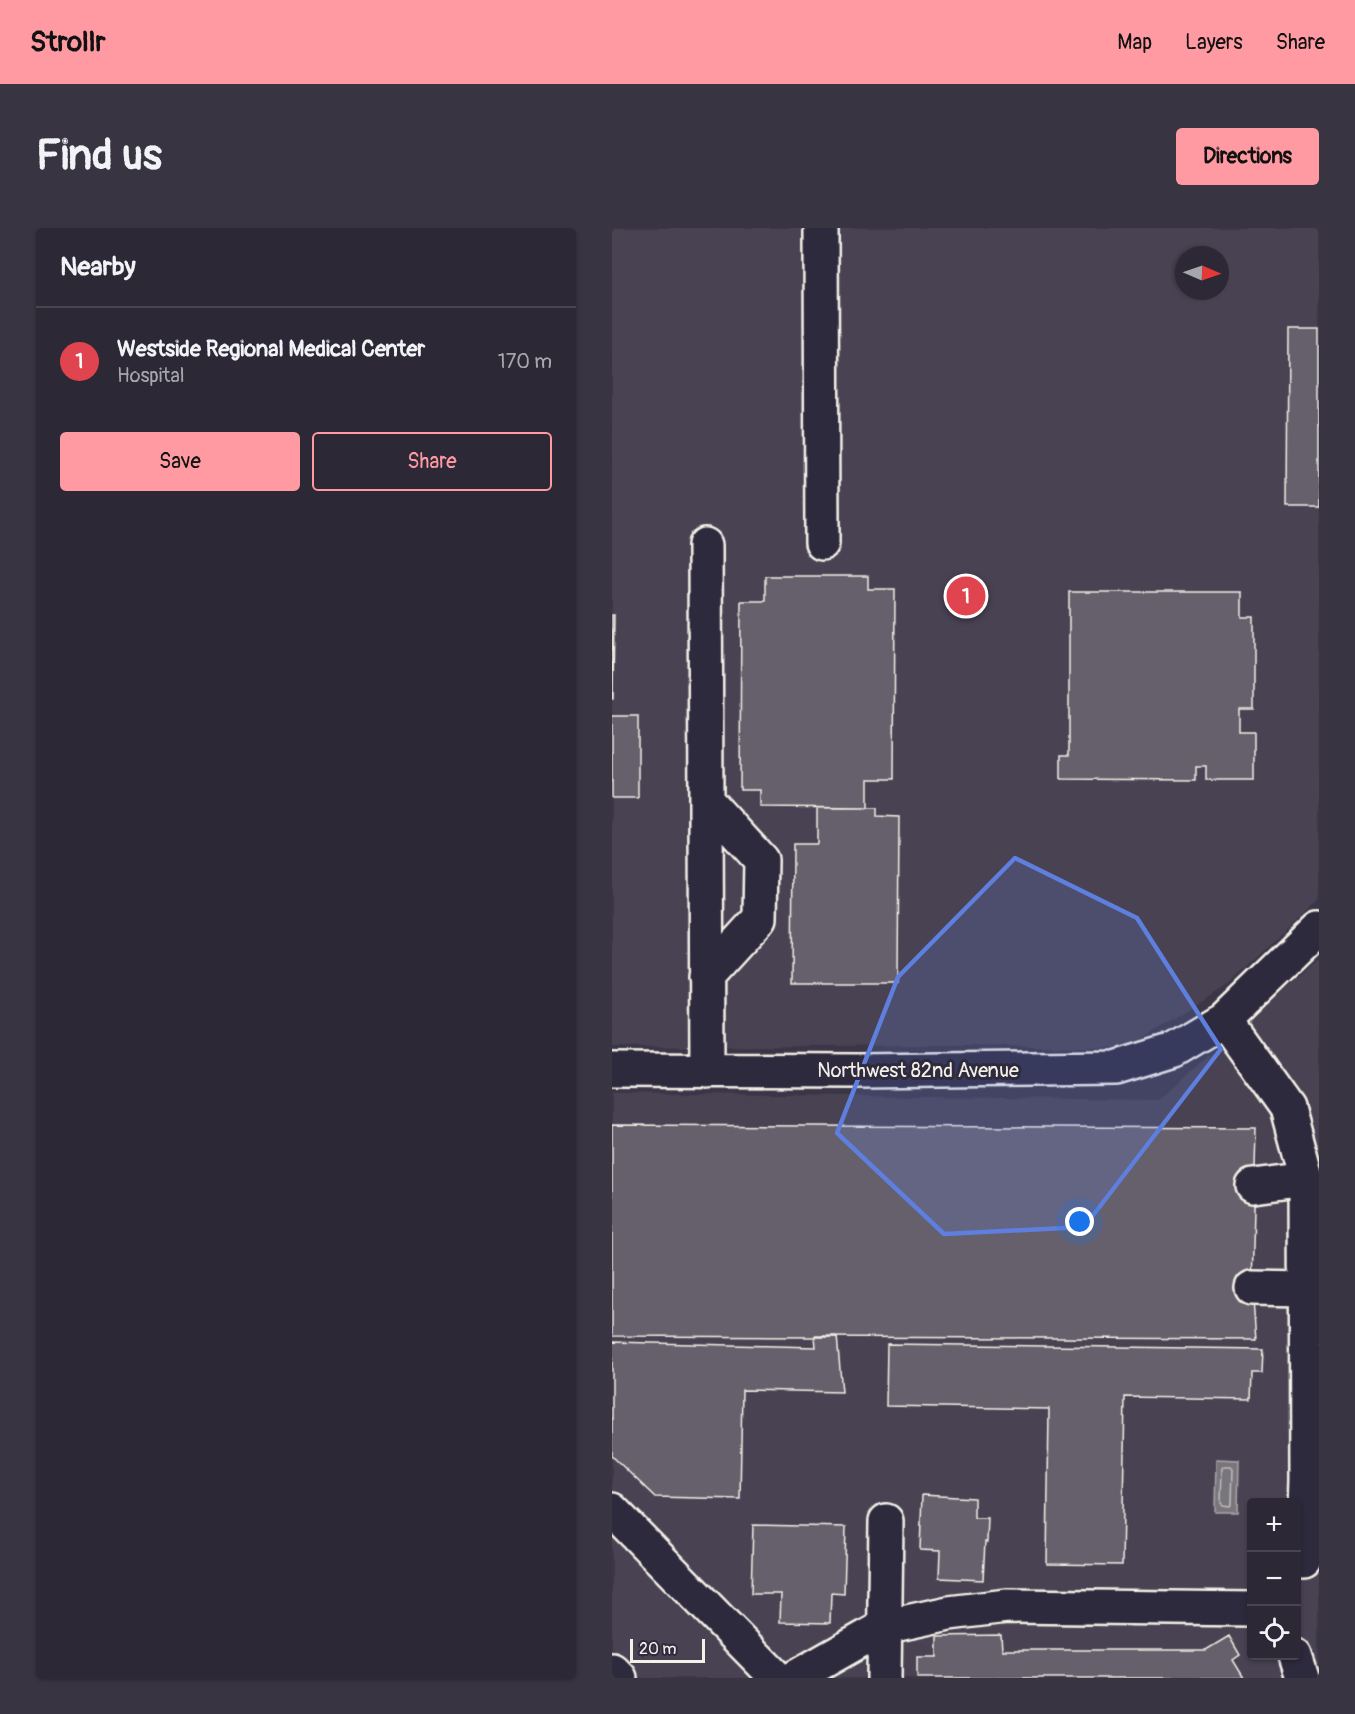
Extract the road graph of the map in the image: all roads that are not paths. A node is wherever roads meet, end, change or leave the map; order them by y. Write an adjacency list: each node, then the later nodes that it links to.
1 (821, 228): 2 (street)
2 (822, 543)
3 (705, 545): 4 (street)
4 (706, 800): 6 (street); 6 (street)
5 (1319, 928): 7 (street, Northwest 82nd Avenue)
6 (706, 977): 9 (street)
7 (1224, 1020): 9 (street, Northwest 82nd Avenue); 10 (street)
8 (612, 1070): 9 (street, Northwest 82nd Avenue)
9 (707, 1071)
10 (1306, 1179): 11 (street); 12 (street)
11 (1253, 1186)
12 (1313, 1219): 14 (street)
13 (1252, 1288): 14 (street)
14 (1307, 1288): 15 (street)
15 (1313, 1334): 16 (street)
16 (1313, 1481): 19 (street)
17 (612, 1510): 27 (street)
18 (886, 1521): 21 (street)
19 (1306, 1562)
20 (1247, 1609): 21 (street)
21 (884, 1627): 28 (street); 29 (street)
22 (1319, 1647): 23 (street)
23 (1301, 1649)
24 (1296, 1660): 30 (street)
25 (612, 1670): 26 (street)
26 (620, 1678)
27 (777, 1678)
28 (794, 1678)
29 (884, 1678)
30 (1302, 1678)

